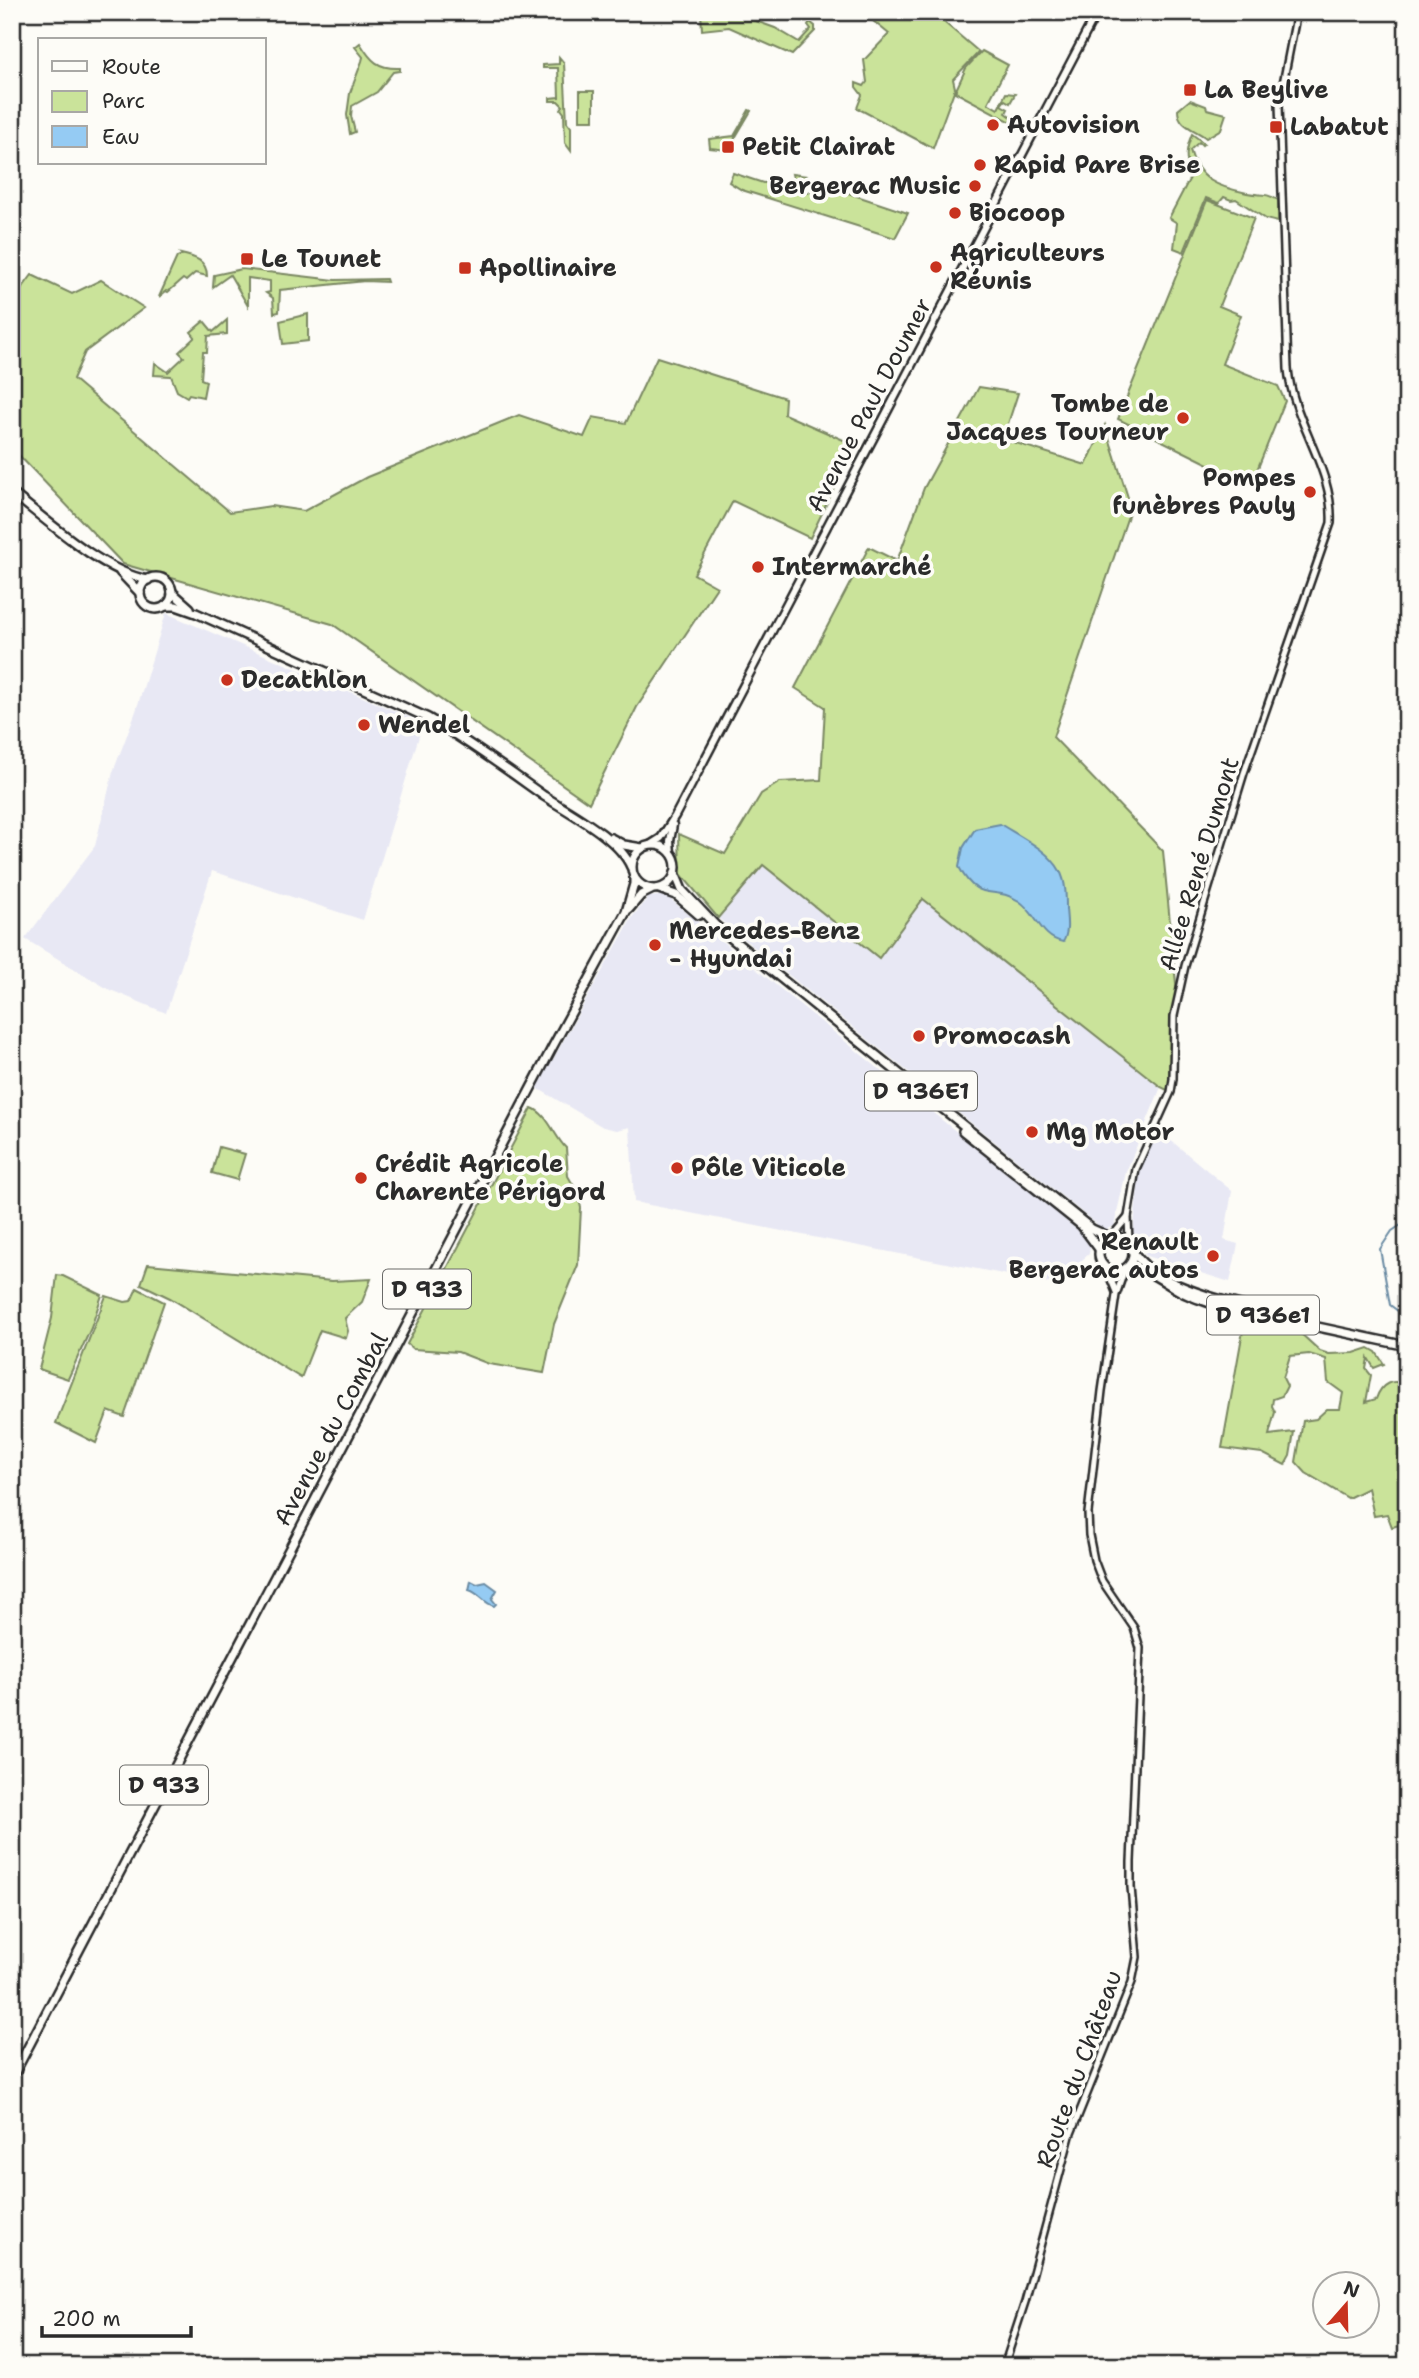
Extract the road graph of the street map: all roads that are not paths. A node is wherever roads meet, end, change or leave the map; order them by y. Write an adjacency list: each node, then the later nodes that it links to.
1 (1097, 12): 10 (main road, Avenue Paul Doumer)
2 (1297, 12): 20 (street, Allée René Dumont)
3 (12, 493): 4 (main road)
4 (117, 569): 5 (main road); 7 (main road)
5 (148, 580): 6 (main road); 7 (main road)
6 (172, 592): 8 (main road); 9 (main road)
7 (140, 593): 8 (main road)
8 (165, 606): 9 (main road)
9 (196, 612): 11 (main road)
10 (675, 817): 12 (main road); 13 (main road)
11 (597, 832): 12 (main road); 14 (main road)
12 (646, 846): 13 (main road); 14 (main road)
13 (671, 853): 15 (main road)
14 (631, 867): 16 (main road)
15 (675, 873): 17 (main road); 21 (main road, D 936E1)
16 (634, 877): 17 (main road); 18 (main road, D 933)
17 (656, 889): 18 (main road, D 933); 19 (main road, D 936E1)
18 (626, 912): 29 (main road, Avenue du Combal / D 933)
19 (954, 1124): 23 (main road, D 936e1)
20 (1128, 1217): 21 (street); 22 (street, Allée René Dumont)
21 (1111, 1237): 22 (main road); 23 (main road)
22 (1129, 1243): 24 (main road)
23 (1099, 1249): 25 (main road)
24 (1133, 1251): 26 (main road); 28 (main road, D 936e1)
25 (1107, 1269): 26 (main road); 27 (street)
26 (1125, 1269): 27 (street, Route du Château); 28 (main road, D 936e1)
27 (1116, 1295): 30 (street, Route du Château)
28 (1407, 1344)
29 (12, 2078)
30 (1004, 2366)

